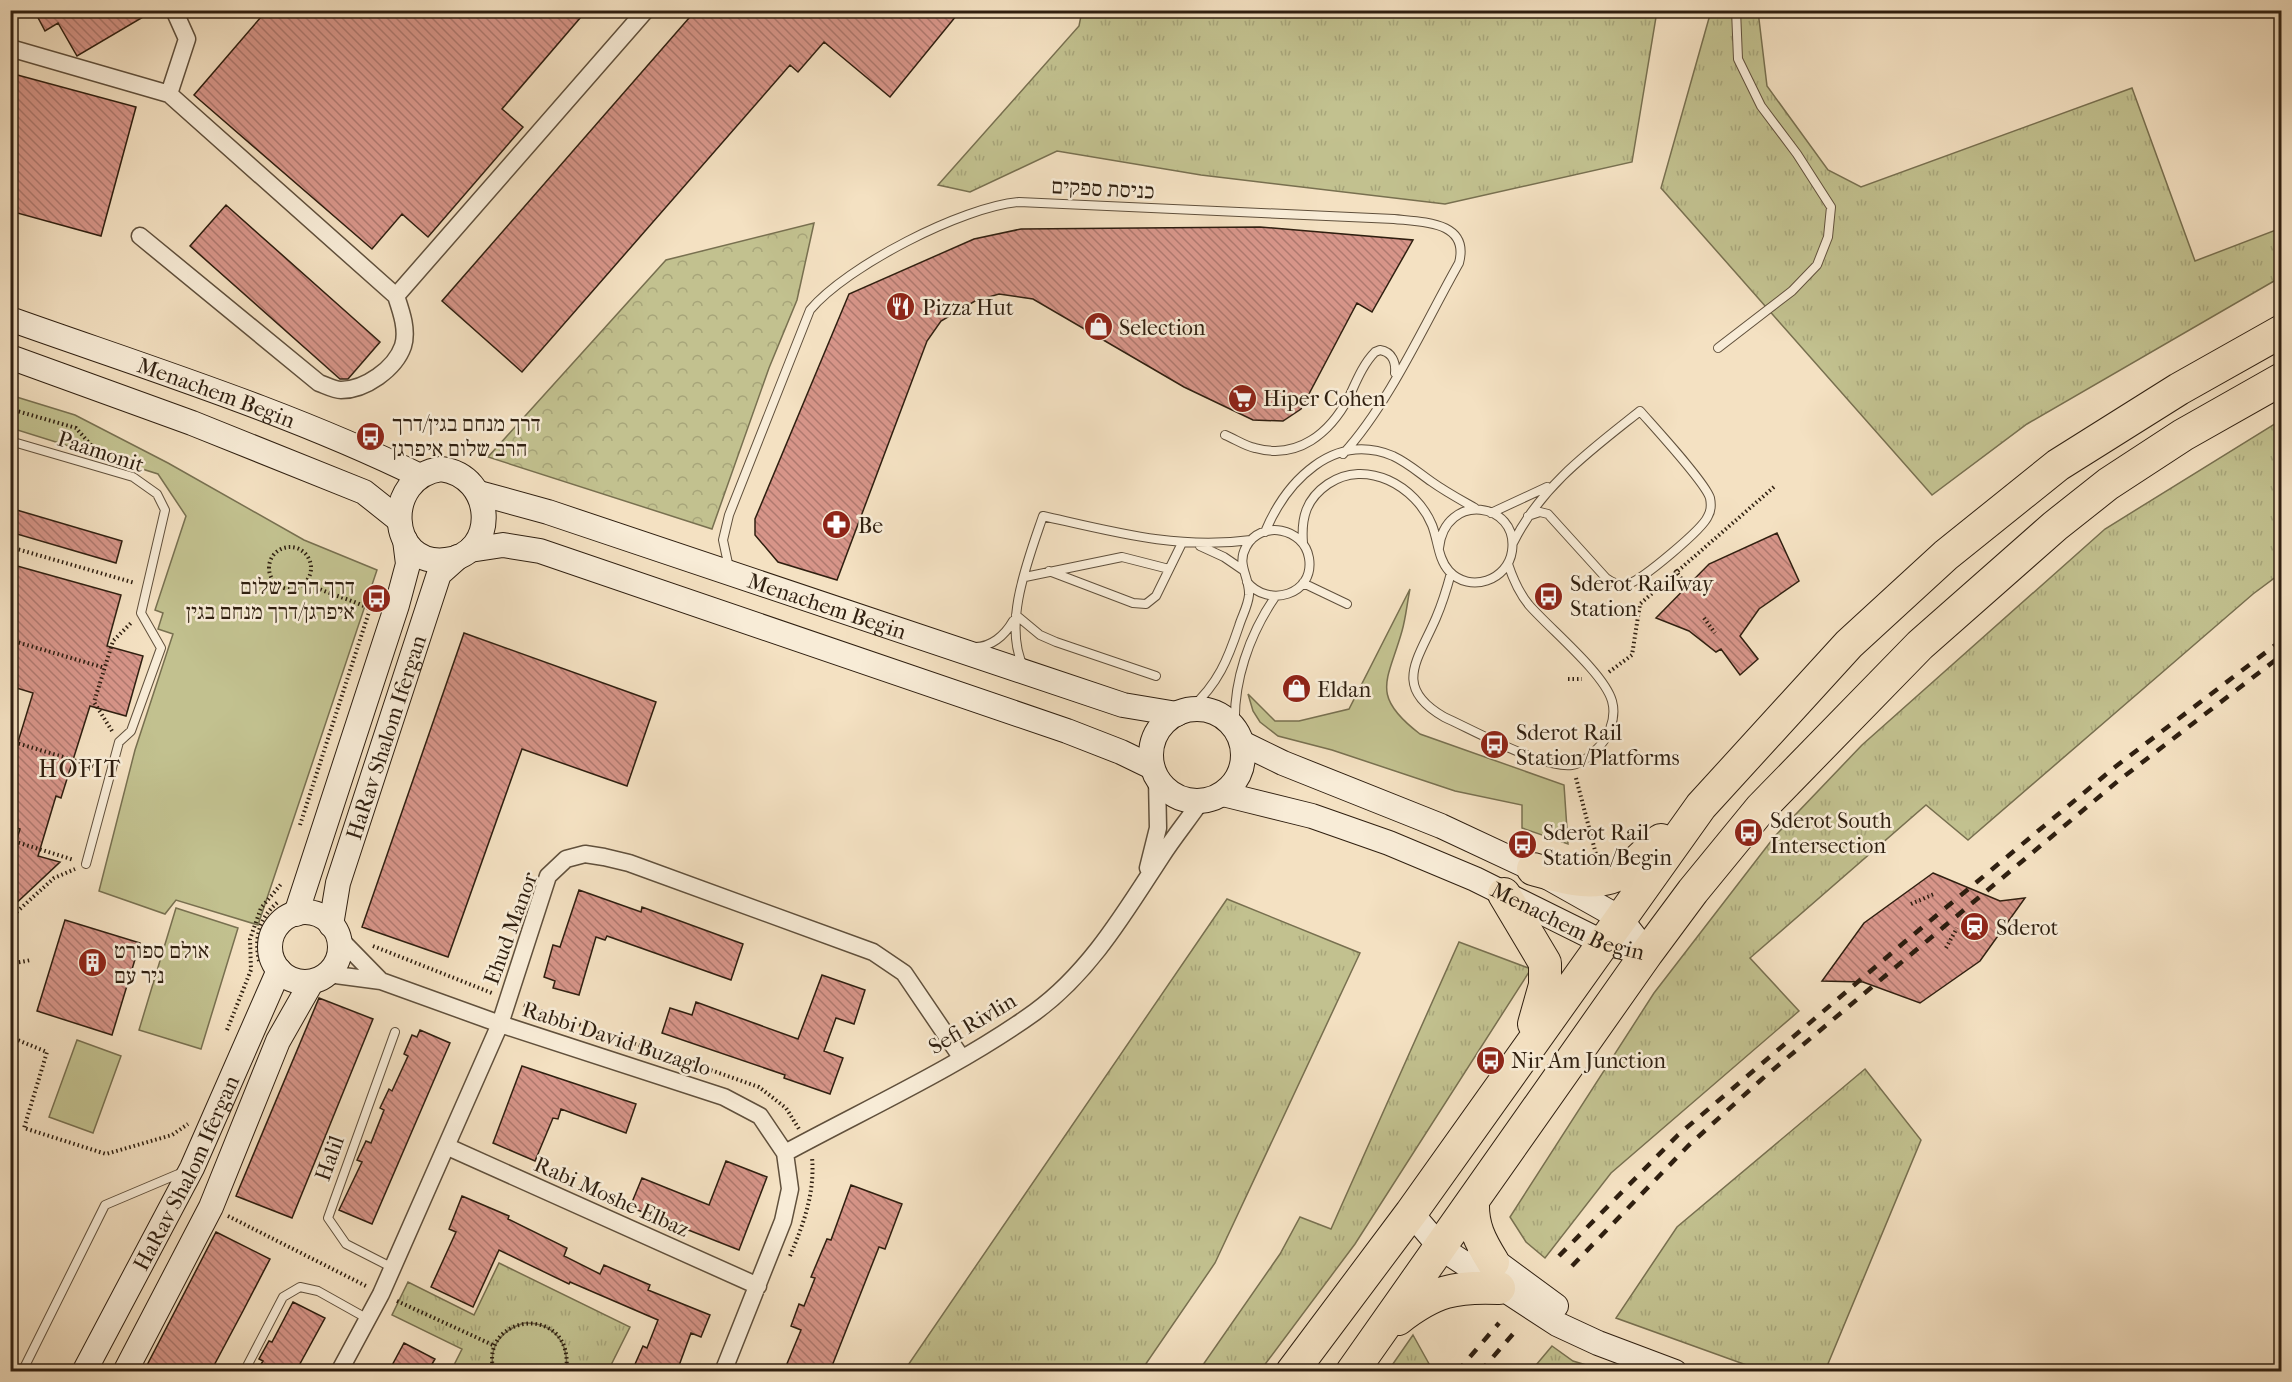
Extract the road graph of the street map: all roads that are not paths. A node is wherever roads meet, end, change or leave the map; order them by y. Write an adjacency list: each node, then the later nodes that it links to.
1 (174, 10): 5 (street)
2 (646, 10): 7 (street)
3 (1736, 10): 10 (lane)
4 (10, 48): 5 (street)
5 (169, 94): 7 (street)
6 (140, 236): 7 (street)
7 (396, 296)
8 (10, 319): 17 (main road, Menachem Begin)
9 (2282, 331): 51 (highway)
10 (1718, 348)
11 (10, 357): 23 (main road, Menachem Begin)
12 (2282, 379): 60 (highway)
13 (1392, 381): 14 (lane); 16 (lane, כניסת ספקים); 37 (lane, כניסת ספקים)
14 (1225, 435)
15 (10, 441): 52 (lane, Paamonit)
16 (1343, 454): 20 (lane); 24 (lane)
17 (420, 476): 19 (main road); 23 (main road)
18 (1552, 484): 21 (lane); 22 (lane); 22 (lane)
19 (479, 492): 31 (main road); 37 (main road, Menachem Begin)
20 (1476, 509): 21 (lane); 30 (lane)
21 (1491, 513): 28 (lane)
22 (1527, 516): 28 (lane)
23 (402, 529): 31 (main road); 56 (main road, HaRav Shalom Ifergan)
24 (1265, 532): 25 (lane); 27 (lane)
25 (1251, 540): 29 (lane); 34 (lane)
26 (1182, 543): 29 (lane); 33 (lane); 38 (lane)
27 (1303, 543): 30 (lane); 40 (lane)
28 (1513, 543): 32 (lane)
29 (1197, 545): 34 (lane)
30 (1439, 548): 36 (lane)
31 (464, 553): 49 (main road, Menachem Begin); 58 (main road, HaRav Shalom Ifergan)
32 (1508, 564): 36 (lane); 36 (lane)
33 (1169, 568): 35 (lane); 35 (lane)
34 (1243, 570): 39 (lane)
35 (1049, 571): 38 (lane)
36 (1451, 573)
37 (739, 577): 44 (main road, Menachem Begin)
38 (1025, 577): 43 (lane)
39 (1247, 582): 41 (lane); 47 (lane)
40 (1303, 583): 41 (lane); 42 (lane)
41 (1275, 597): 48 (lane)
42 (1347, 604)
43 (1016, 615): 44 (lane); 45 (lane); 46 (lane)
44 (948, 645): 45 (main road, Menachem Begin)
45 (1031, 675): 47 (main road, Menachem Begin)
46 (1156, 676)
47 (1184, 711): 48 (main road); 49 (main road)
48 (1238, 735): 50 (main road); 53 (main road, Menachem Begin)
49 (1155, 773): 50 (main road); 54 (street, Sefi Rivlin)
50 (1212, 798): 54 (street, Sefi Rivlin); 55 (main road, Menachem Begin)
51 (1701, 806): 53 (highway); 57 (highway)
52 (86, 864)
53 (1533, 869): 57 (main road, Menachem Begin)
54 (1143, 887): 67 (street, Sefi Rivlin)
55 (1504, 894): 59 (main road, Menachem Begin); 66 (highway)
56 (291, 905): 58 (main road); 61 (main road)
57 (1620, 918): 59 (highway); 60 (main road, Menachem Begin)
58 (335, 931): 62 (main road); 63 (street, Rabbi David Buzaglo)
59 (1602, 942): 60 (main road, Menachem Begin); 66 (highway)
60 (1647, 953): 71 (highway)
61 (269, 967): 62 (main road); 70 (main road, HaRav Shalom Ifergan)
62 (319, 978): 63 (street, Rabbi David Buzaglo); 81 (main road, HaRav Shalom Ifergan)
63 (381, 981): 64 (street, Rabbi David Buzaglo)
64 (500, 1024): 67 (street, Ehud Manor); 68 (street, Ehud Manor); 69 (street, Rabbi David Buzaglo)
65 (395, 1032): 74 (lane, Halil)
66 (1528, 1047): 72 (highway)
67 (961, 1057): 69 (street, Sefi Rivlin)
68 (448, 1147): 74 (street, Ehud Manor); 76 (street, Rabi Moshe Elbaz)
69 (785, 1153): 76 (street)
70 (192, 1168): 79 (lane); 80 (main road, HaRav Shalom Ifergan)
71 (1473, 1201): 73 (highway); 75 (highway)
72 (1411, 1213): 73 (main road); 85 (highway)
73 (1448, 1238): 75 (main road); 78 (highway)
74 (393, 1268): 77 (street, Ehud Manor)
75 (1496, 1275): 78 (highway); 87 (main road)
76 (758, 1286): 84 (street)
77 (368, 1318): 82 (lane); 83 (street, Ehud Manor)
78 (1380, 1332): 86 (highway)
79 (22, 1371)
80 (84, 1371)
81 (125, 1371)
82 (244, 1371)
83 (339, 1371)
84 (723, 1371)
85 (1292, 1371)
86 (1352, 1371)
87 (1675, 1371)

